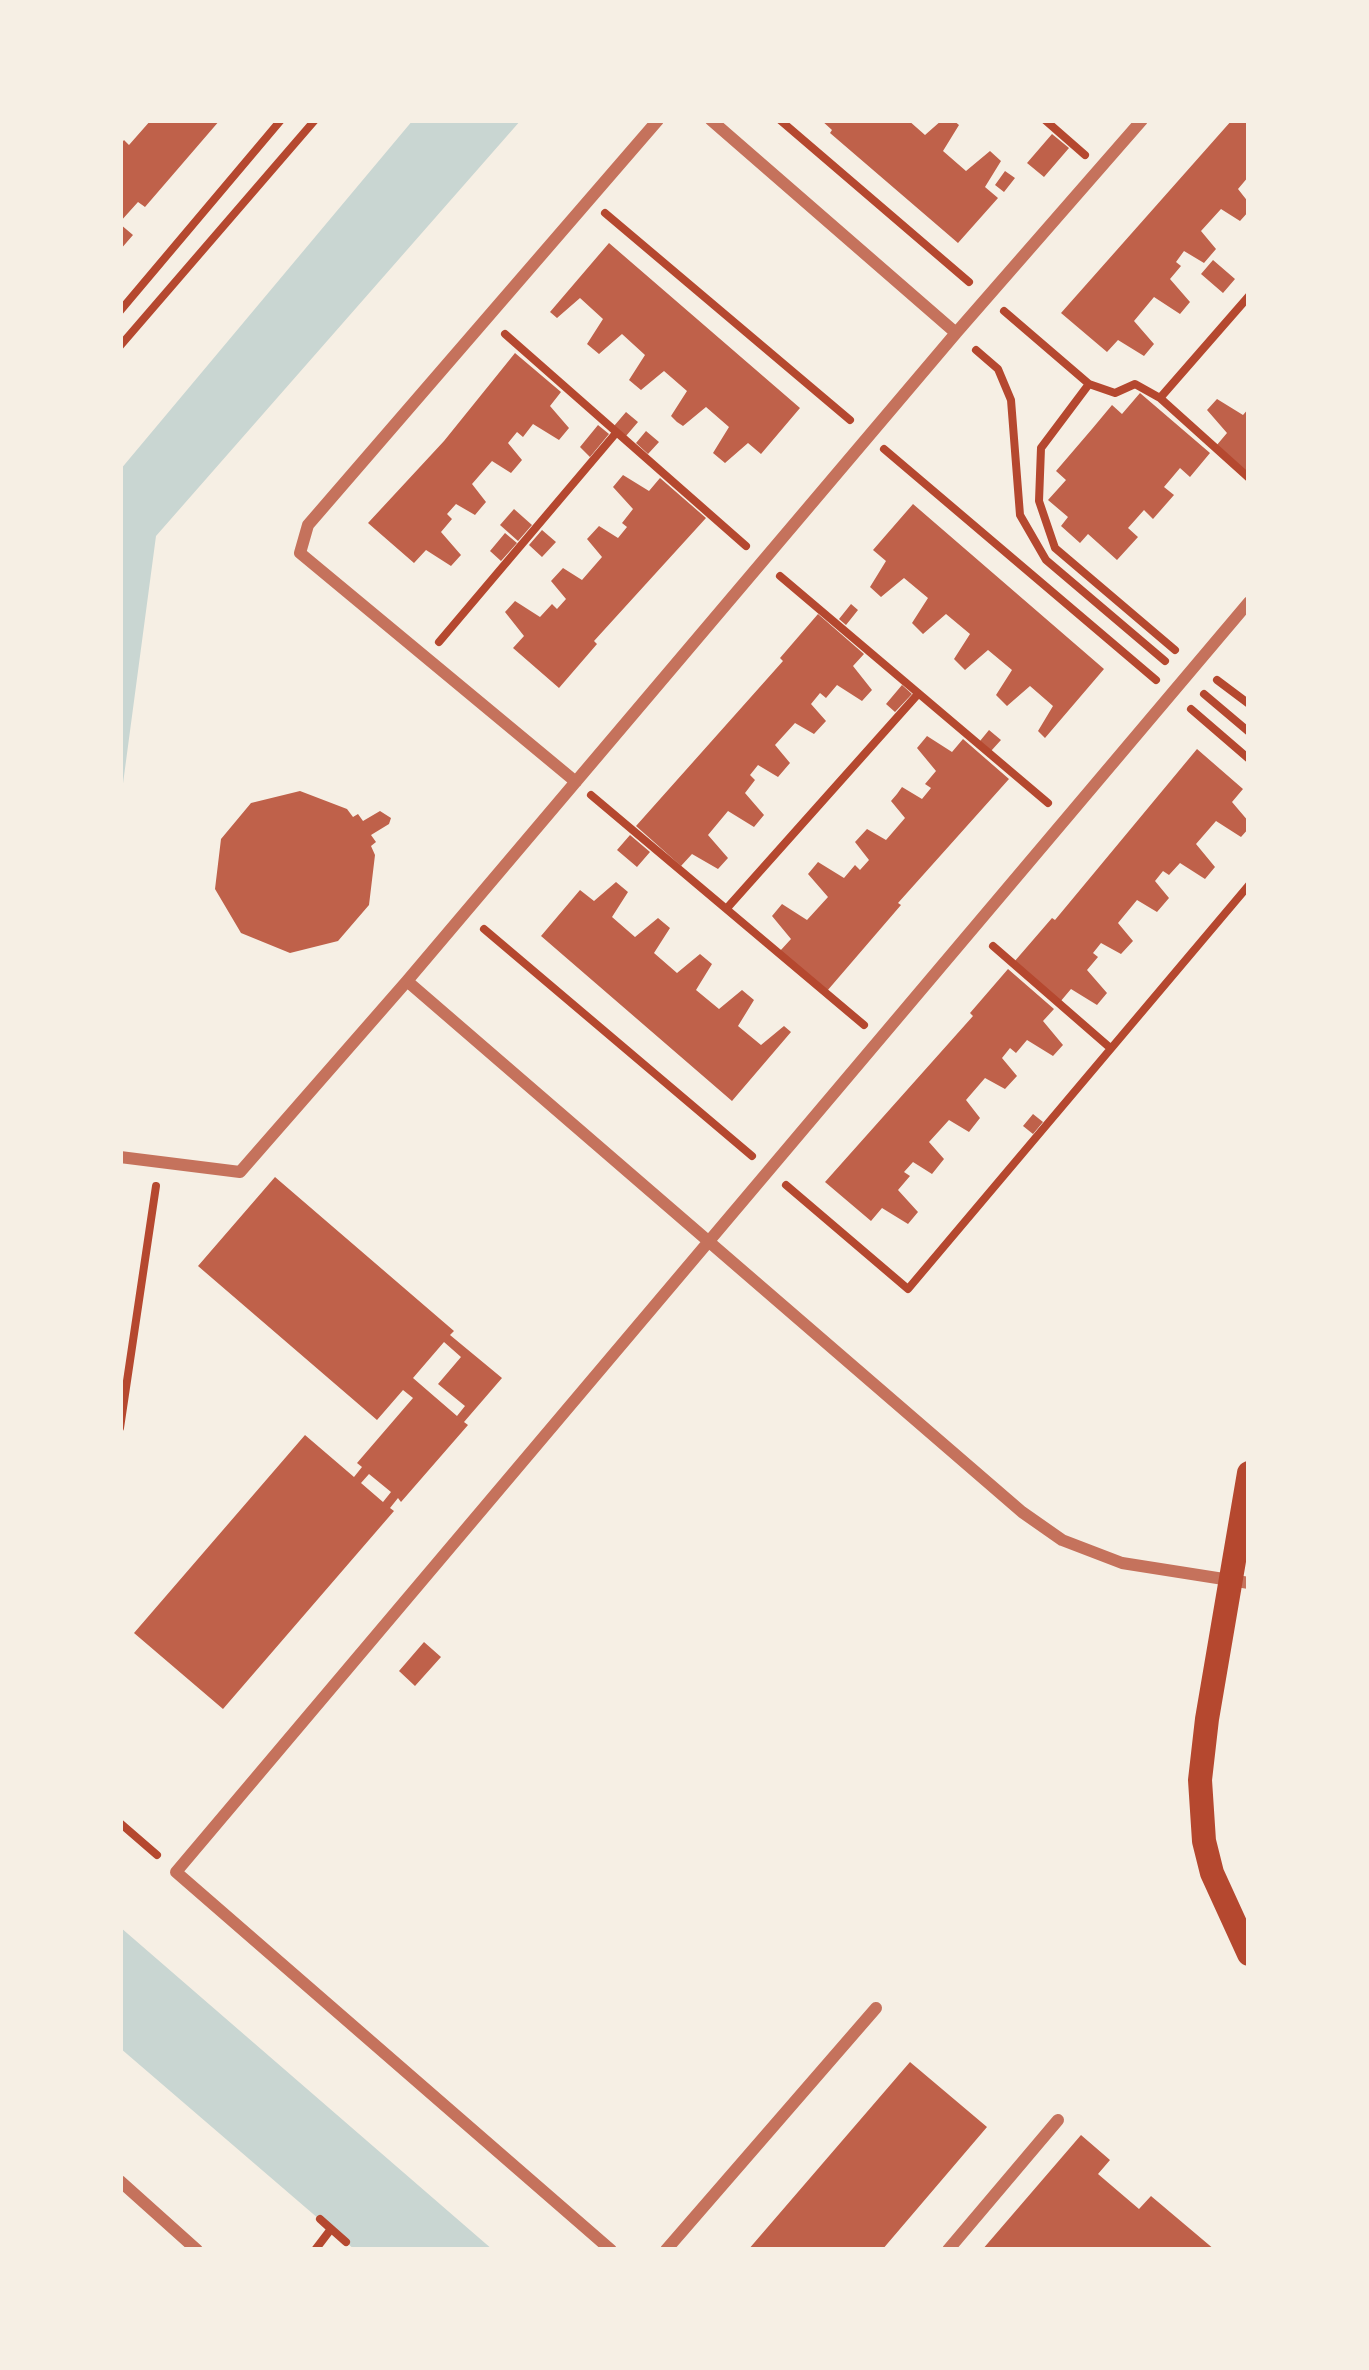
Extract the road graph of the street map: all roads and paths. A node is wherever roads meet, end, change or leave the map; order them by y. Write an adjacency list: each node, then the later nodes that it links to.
1 (280, 120): 10 (path)
2 (315, 120): 12 (path)
3 (658, 120): 8 (street)
4 (711, 120): 11 (street)
5 (1046, 120): 7 (path)
6 (1142, 120): 7 (street)
7 (1101, 169): 11 (street)
8 (590, 200): 16 (path); 18 (street)
9 (1249, 296): 14 (path)
10 (120, 311)
11 (956, 333): 16 (street); 20 (path)
12 (120, 346)
13 (1089, 384): 19 (path)
14 (1160, 398)
15 (616, 433): 18 (path)
16 (868, 436): 21 (path); 26 (street)
17 (1249, 602): 19 (street)
18 (426, 657): 26 (street)
19 (1195, 666): 20 (street); 23 (path)
20 (1184, 678): 21 (street); 24 (path)
21 (1172, 693): 25 (path); 28 (street)
22 (918, 694): 27 (path)
23 (1249, 704)
24 (1249, 732)
25 (1249, 759)
26 (576, 782): 27 (path); 29 (street)
27 (728, 908): 30 (path)
28 (974, 929): 30 (street); 31 (path)
29 (407, 981): 33 (street); 34 (street)
30 (881, 1040): 34 (street)
31 (1109, 1046)
32 (120, 1157): 33 (street)
33 (159, 1162): 35 (path)
34 (711, 1241): 37 (street); 39 (street)
35 (120, 1427)
36 (1249, 1472): 37 (main road)
37 (1239, 1581): 40 (main road)
38 (120, 1823): 39 (path)
39 (176, 1872): 47 (street)
40 (1249, 1954)
41 (876, 2008): 48 (street)
42 (1058, 2120): 49 (street)
43 (120, 2181): 45 (street)
44 (346, 2242): 46 (path)
45 (197, 2250)
46 (315, 2250)
47 (611, 2250)
48 (666, 2250)
49 (948, 2250)

